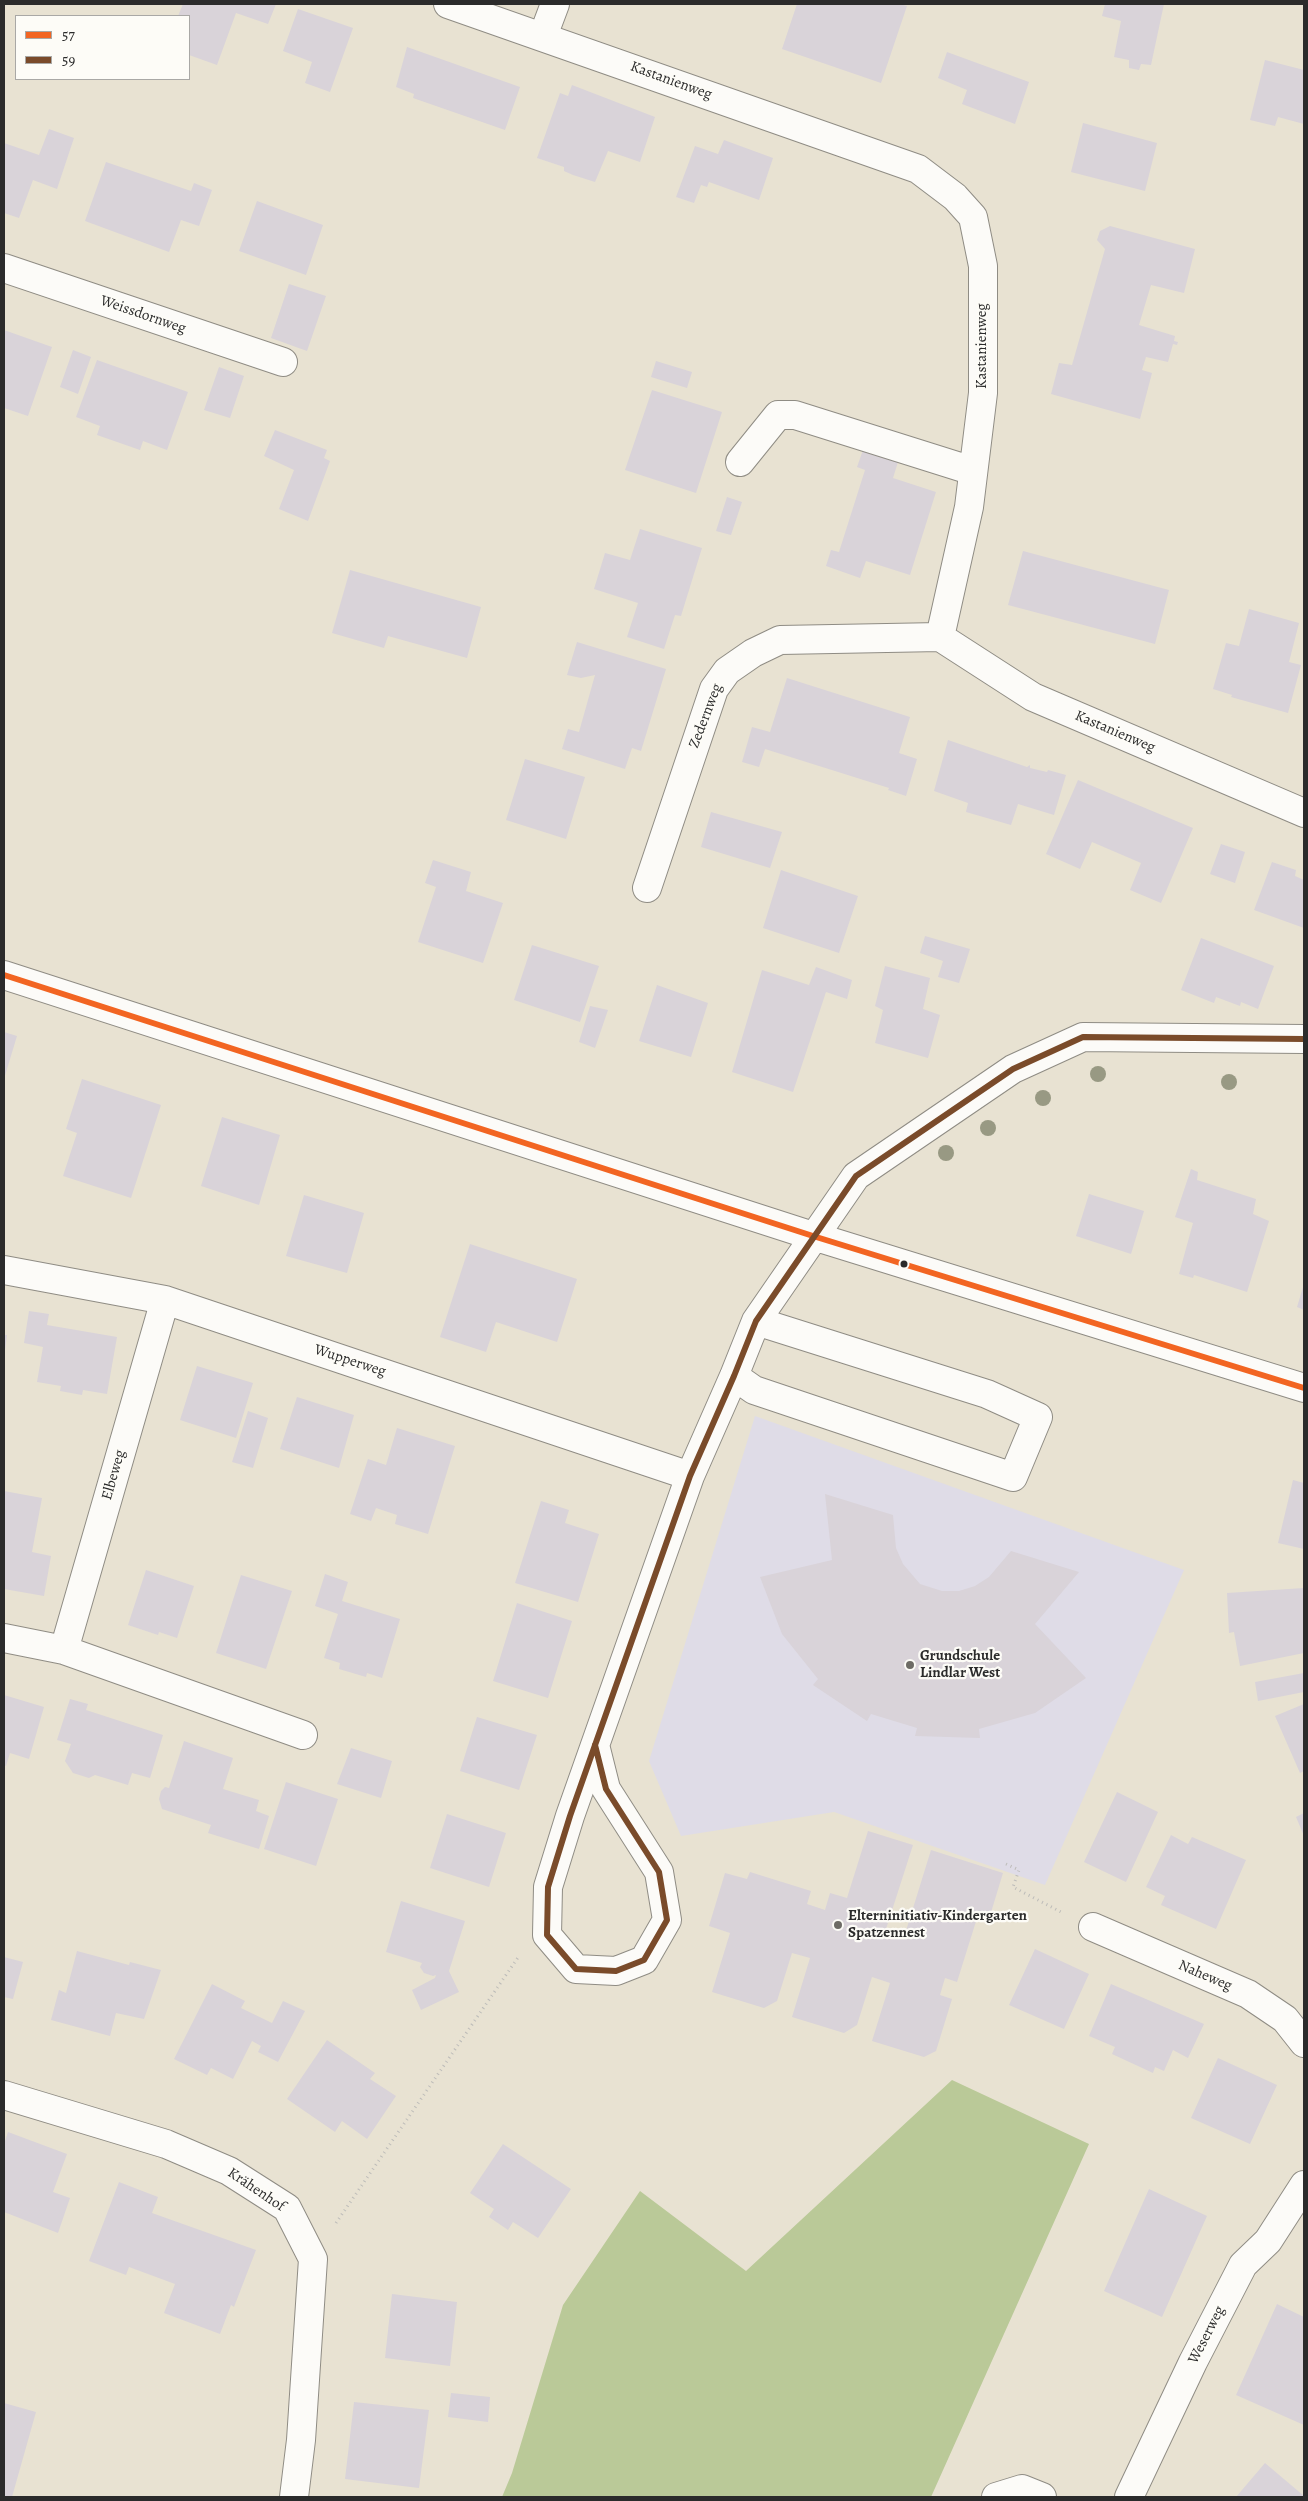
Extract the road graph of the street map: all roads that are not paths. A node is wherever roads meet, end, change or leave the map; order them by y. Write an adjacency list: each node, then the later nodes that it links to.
1 (448, 4): 3 (street, Kastanienweg)
2 (555, 4): 3 (street)
3 (543, 36): 7 (street, Kastanienweg)
4 (4, 268): 5 (street, Weissdornweg)
5 (283, 362)
6 (740, 462): 7 (street)
7 (973, 471): 8 (street, Kastanienweg)
8 (940, 637): 9 (street, Kastanienweg); 10 (street, Zedernweg)
9 (1304, 813)
10 (647, 888)
11 (4, 975): 13 (street)
12 (1304, 1039): 13 (street)
13 (813, 1236): 16 (street); 18 (street)
14 (4, 1270): 15 (street, Wupperweg)
15 (165, 1300): 19 (street, Wupperweg); 21 (street, Elbeweg)
16 (756, 1321): 17 (street); 17 (street)
17 (734, 1376): 19 (street)
18 (1304, 1388)
19 (690, 1476): 23 (street)
20 (4, 1638): 21 (street)
21 (64, 1650): 22 (street)
22 (303, 1735)
23 (595, 1745): 23 (street)
24 (1093, 1928): 25 (street, Naheweg)
25 (1304, 2043)
26 (4, 2095): 28 (street, Krähenhof)
27 (1304, 2185): 31 (street, Weserweg)
28 (294, 2497)
29 (996, 2497): 30 (street)
30 (1042, 2497)
31 (1129, 2497)

